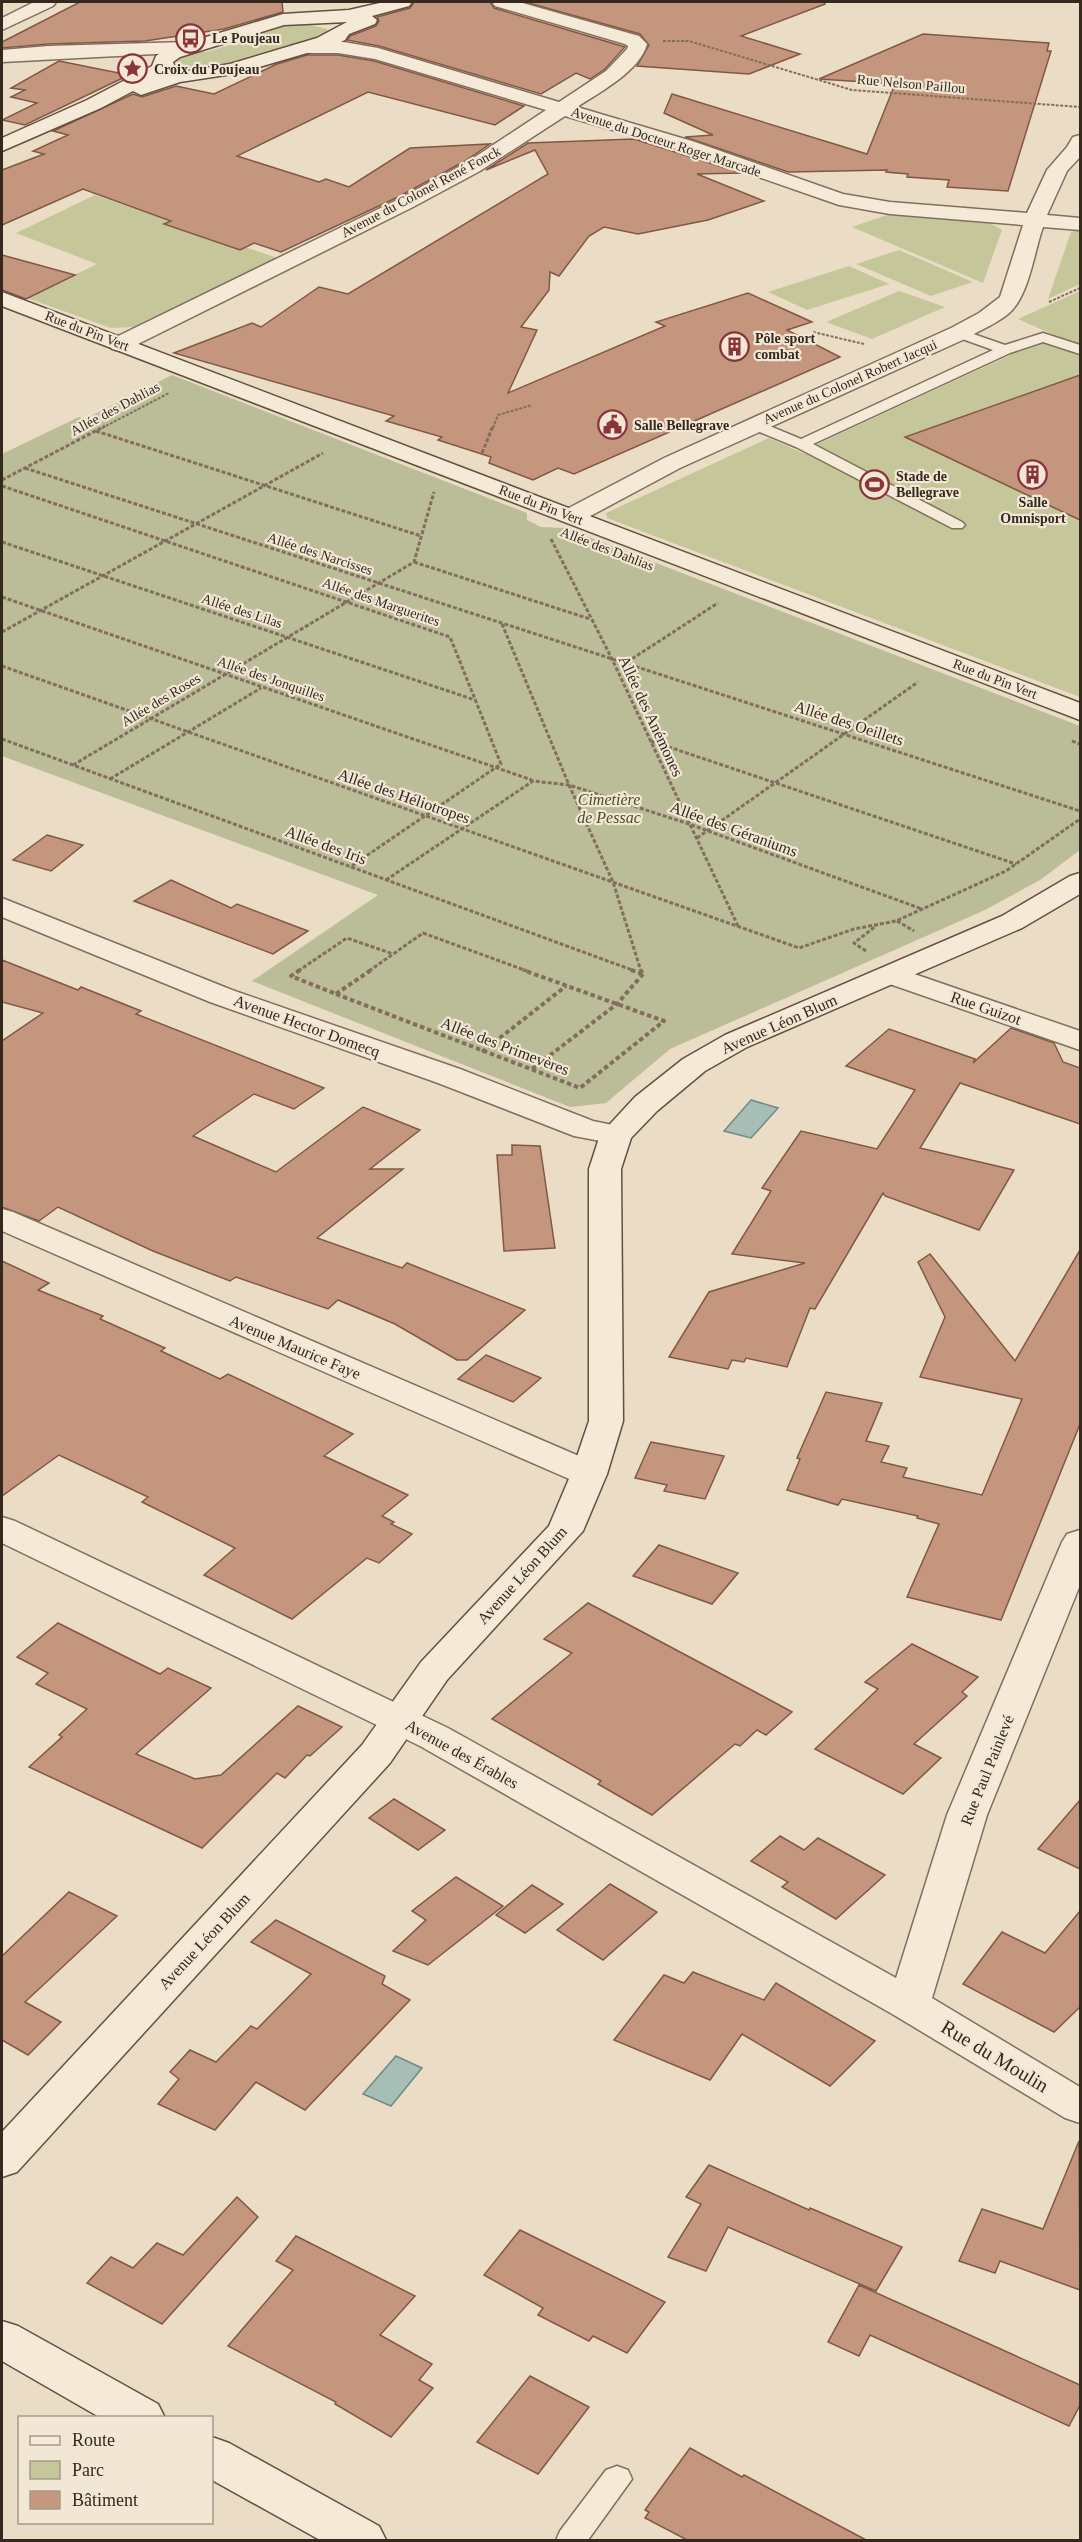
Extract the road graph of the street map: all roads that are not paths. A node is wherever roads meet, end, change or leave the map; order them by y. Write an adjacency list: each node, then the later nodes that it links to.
1 (39, 2): 6 (street)
2 (403, 2): 5 (street)
3 (422, 2): 7 (street)
4 (501, 2): 15 (street, Avenue du Colonel René Fonck)
5 (308, 19): 7 (street, Avenue du Docteur Roger Marcade); 8 (street)
6 (2, 25)
7 (342, 32): 9 (street); 15 (street, Avenue du Docteur Roger Marcade)
8 (187, 48): 10 (street); 12 (street)
9 (300, 49): 13 (street); 15 (street, Avenue du Docteur Roger Marcade)
10 (21, 55): 11 (street); 12 (street)
11 (2, 56)
12 (164, 64): 13 (street); 14 (street)
13 (198, 74): 14 (street)
14 (94, 104): 17 (street)
15 (565, 105): 18 (street, Avenue du Docteur Roger Marcade); 23 (street, Avenue du Colonel René Fonck)
16 (1080, 141): 18 (street, Avenue du Colonel Robert Jacqui)
17 (2, 145)
18 (1037, 216): 19 (street); 20 (street); 22 (street, Avenue du Colonel Robert Jacqui)
19 (1080, 216)
20 (1080, 224)
21 (2, 299): 23 (street, Rue du Pin Vert)
22 (959, 333): 24 (lane); 26 (street, Avenue du Colonel Robert Jacqui)
23 (120, 344): 28 (street, Rue du Pin Vert)
24 (1005, 350): 25 (lane); 27 (lane)
25 (1080, 350)
26 (755, 425): 27 (lane); 28 (street, Avenue du Colonel Robert Jacqui)
27 (801, 444): 29 (lane)
28 (572, 516): 30 (street, Rue du Pin Vert)
29 (957, 525)
30 (1080, 712)
31 (1080, 882): 33 (street, Avenue Léon Blum)
32 (2, 907): 35 (street, Avenue Hector Domecq)
33 (891, 975): 34 (street, Rue Guizot); 35 (street, Avenue Léon Blum)
34 (1080, 1041)
35 (616, 1135): 37 (street, Avenue Léon Blum)
36 (2, 1219): 37 (street, Avenue Maurice Faye)
37 (589, 1474): 40 (street, Avenue Léon Blum)
38 (2, 1529): 40 (street, Avenue des Érables)
39 (1080, 1542): 41 (street, Rue Paul Painlevé)
40 (400, 1720): 41 (street, Avenue des Érables); 43 (street, Avenue Léon Blum)
41 (909, 2004): 42 (street, Rue du Moulin)
42 (1080, 2107)
43 (2, 2160)
44 (2, 2339): 45 (street)
45 (138, 2416)
46 (213, 2458): 48 (street)
47 (617, 2479): 49 (lane)
48 (362, 2541)
49 (571, 2541)

